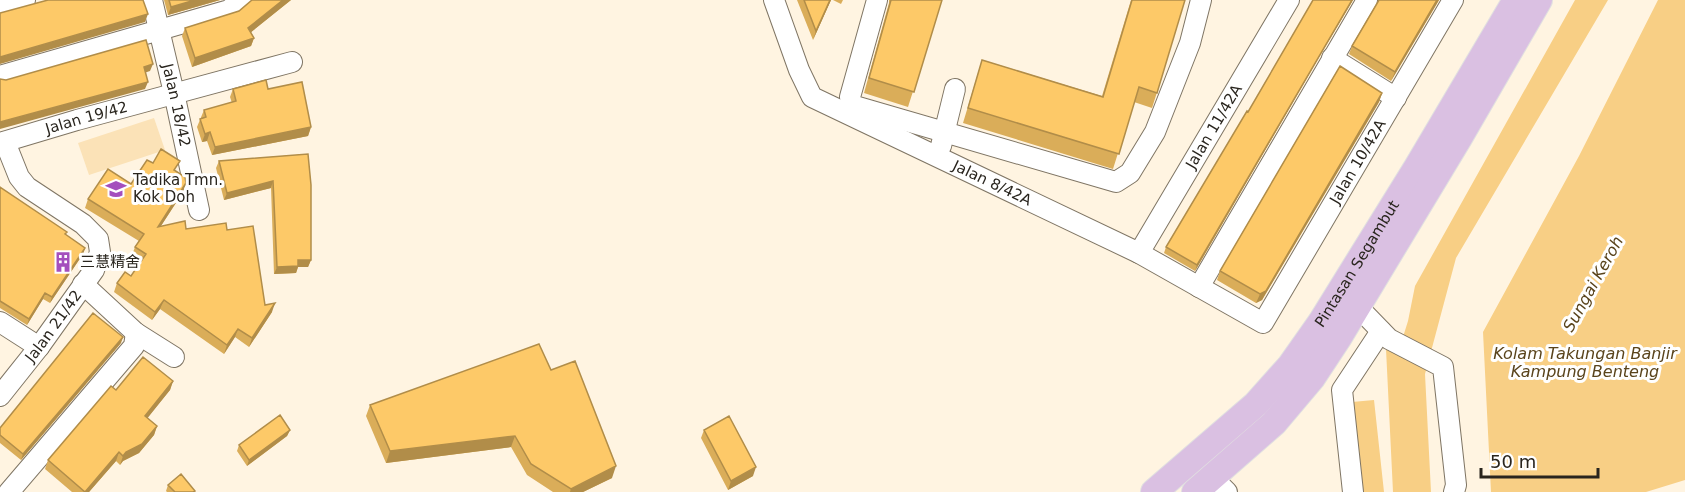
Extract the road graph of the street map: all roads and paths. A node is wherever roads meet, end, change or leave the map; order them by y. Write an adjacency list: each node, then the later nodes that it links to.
1 (25, 0): 12 (street)
2 (152, 0): 13 (street, Jalan 18/42)
3 (241, 0): 13 (street)
4 (774, 0): 22 (street, Jalan 8/42A)
5 (877, 0): 20 (street)
6 (1201, 0): 20 (street)
7 (1289, 0): 24 (street, Jalan 11/42A)
8 (1366, 0): 14 (street)
9 (1453, 0): 19 (street, Jalan 10/42A)
10 (1516, 0): 37 (main road, Pintasan Segambut)
11 (1539, 0): 27 (main road, Pintasan Segambut)
12 (0, 7)
13 (159, 32): 16 (street); 18 (street, Jalan 18/42)
14 (1332, 58): 19 (street); 26 (street)
15 (292, 62): 18 (street, Jalan 19/42)
16 (0, 76)
17 (955, 89): 20 (street)
18 (174, 93): 21 (street, Jalan 19/42); 23 (street, Jalan 18/42)
19 (1396, 98): 29 (street, Jalan 10/42A)
20 (944, 133): 22 (street)
21 (2, 143): 25 (street, Jalan 21/42)
22 (938, 157): 24 (street, Jalan 8/42A)
23 (199, 210)
24 (1140, 254): 26 (street, Jalan 8/42A)
25 (83, 284): 30 (street); 32 (street, Jalan 21/42)
26 (1199, 287): 29 (street, Jalan 8/42A)
27 (1357, 306): 31 (street); 35 (main road, Pintasan Segambut)
28 (0, 322): 32 (street)
29 (1263, 323)
30 (136, 333): 33 (street); 36 (street)
31 (1385, 335): 38 (street); 39 (street)
32 (39, 347): 34 (street, Jalan 21/42)
33 (174, 357)
34 (0, 396)
35 (1211, 487)
36 (10, 488)
37 (1154, 492)
38 (1353, 492)
39 (1454, 492)

